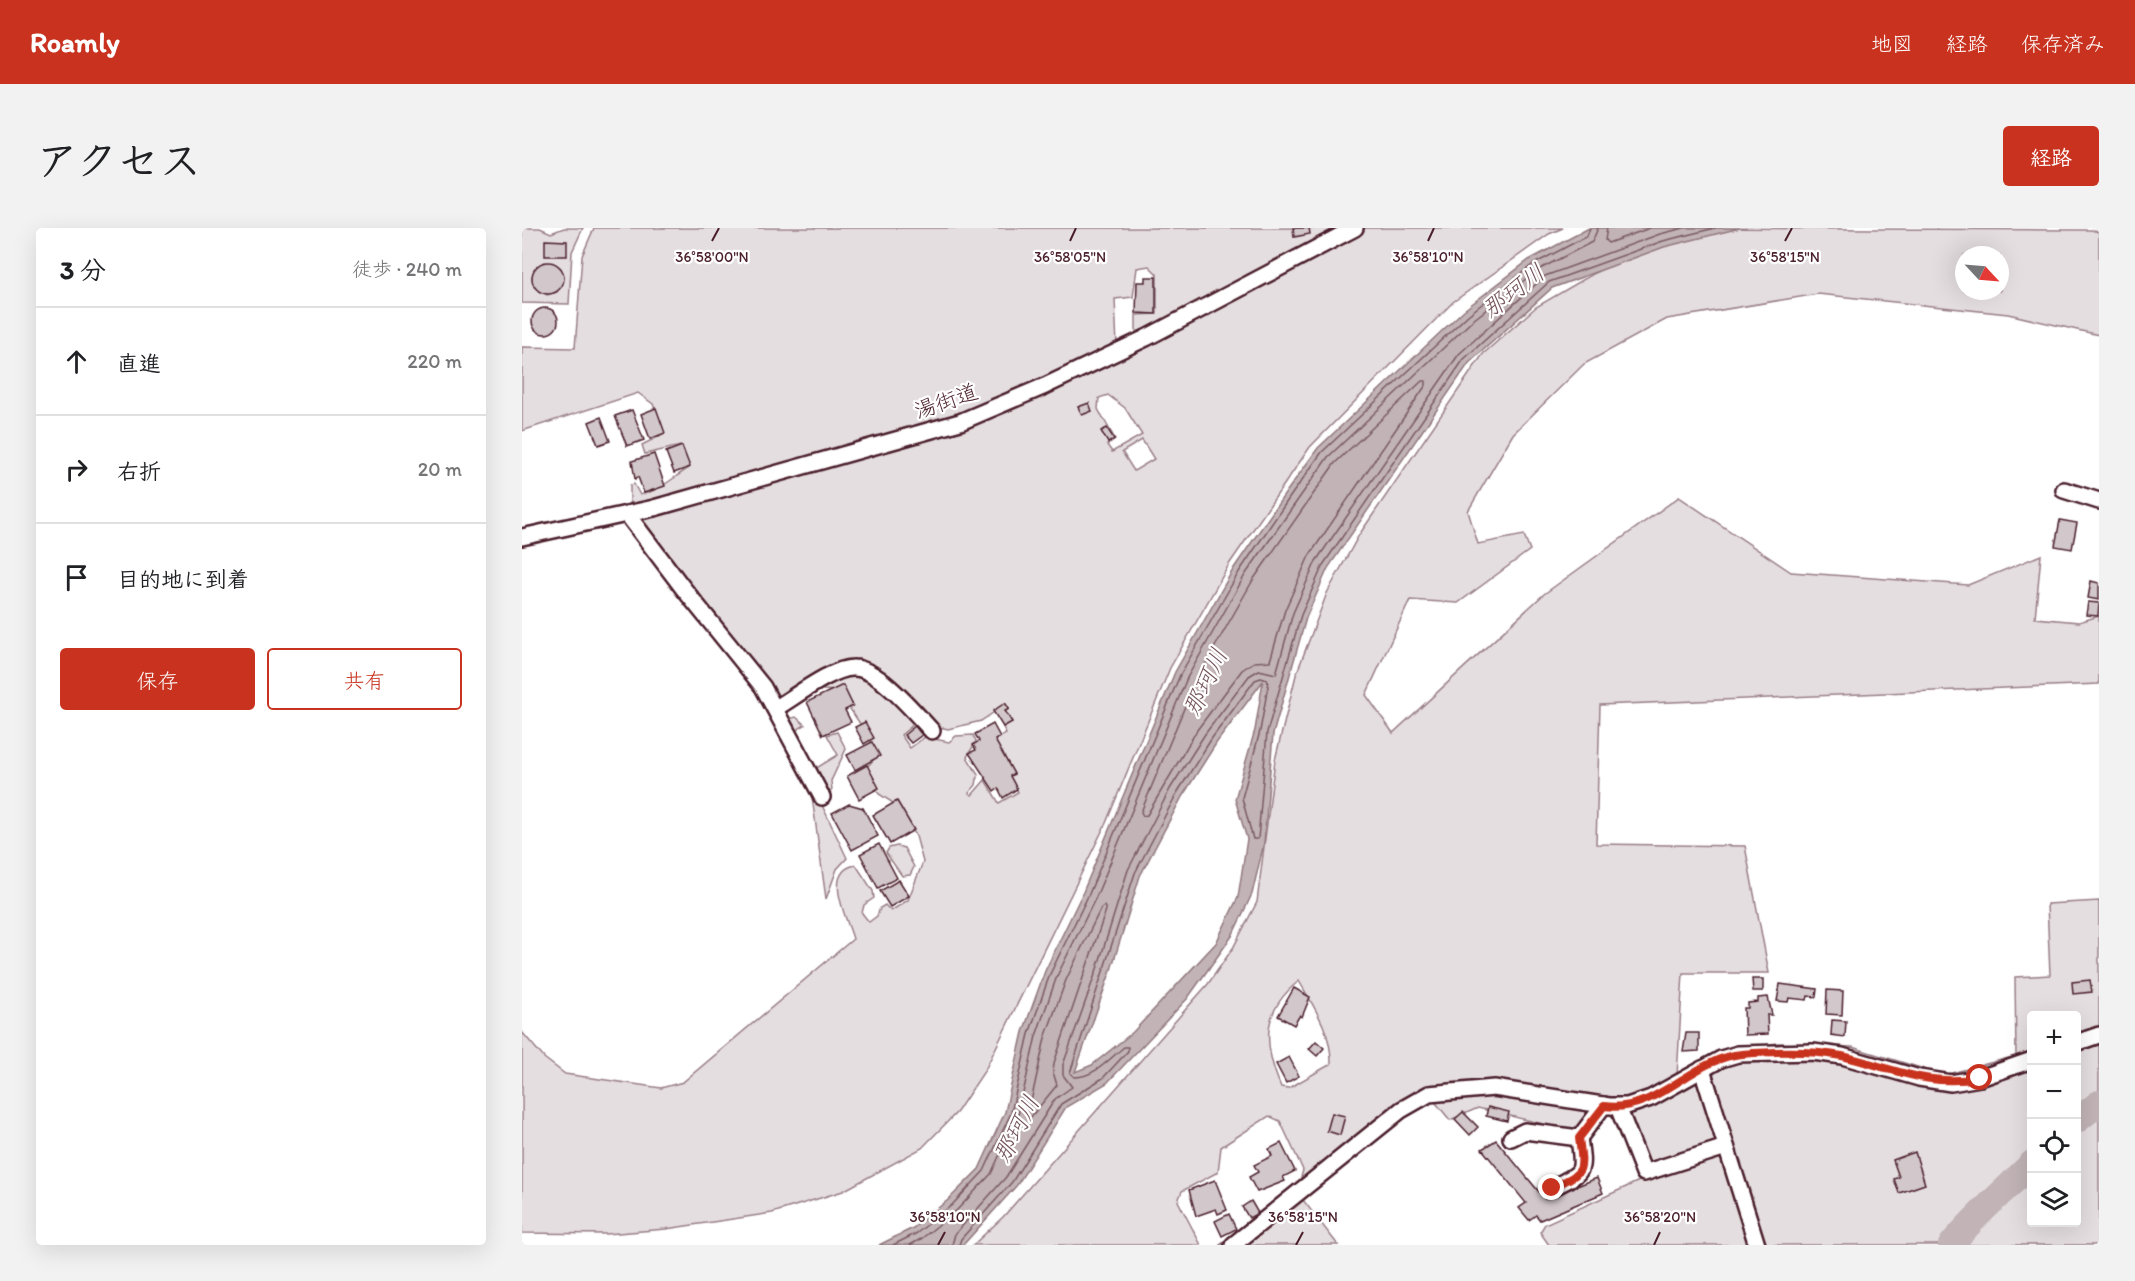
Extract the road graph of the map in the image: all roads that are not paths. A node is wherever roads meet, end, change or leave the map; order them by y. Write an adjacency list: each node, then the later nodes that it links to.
1 (1355, 228): 4 (street, 湯街道)
2 (2064, 490): 3 (street)
3 (2099, 501)
4 (627, 514): 5 (street, 湯街道); 6 (street)
5 (522, 537)
6 (776, 708): 7 (street); 8 (street)
7 (933, 731)
8 (822, 797)
9 (2099, 1035): 10 (street)
10 (2081, 1041)
11 (2027, 1061): 12 (street)
12 (1702, 1069): 13 (street); 16 (street)
13 (1611, 1106): 15 (street); 16 (street); 18 (street)
14 (1511, 1138): 15 (street)
15 (1579, 1138): 17 (street)
16 (1726, 1147): 19 (street)
17 (1552, 1188)
18 (1233, 1245)
19 (1757, 1245)

